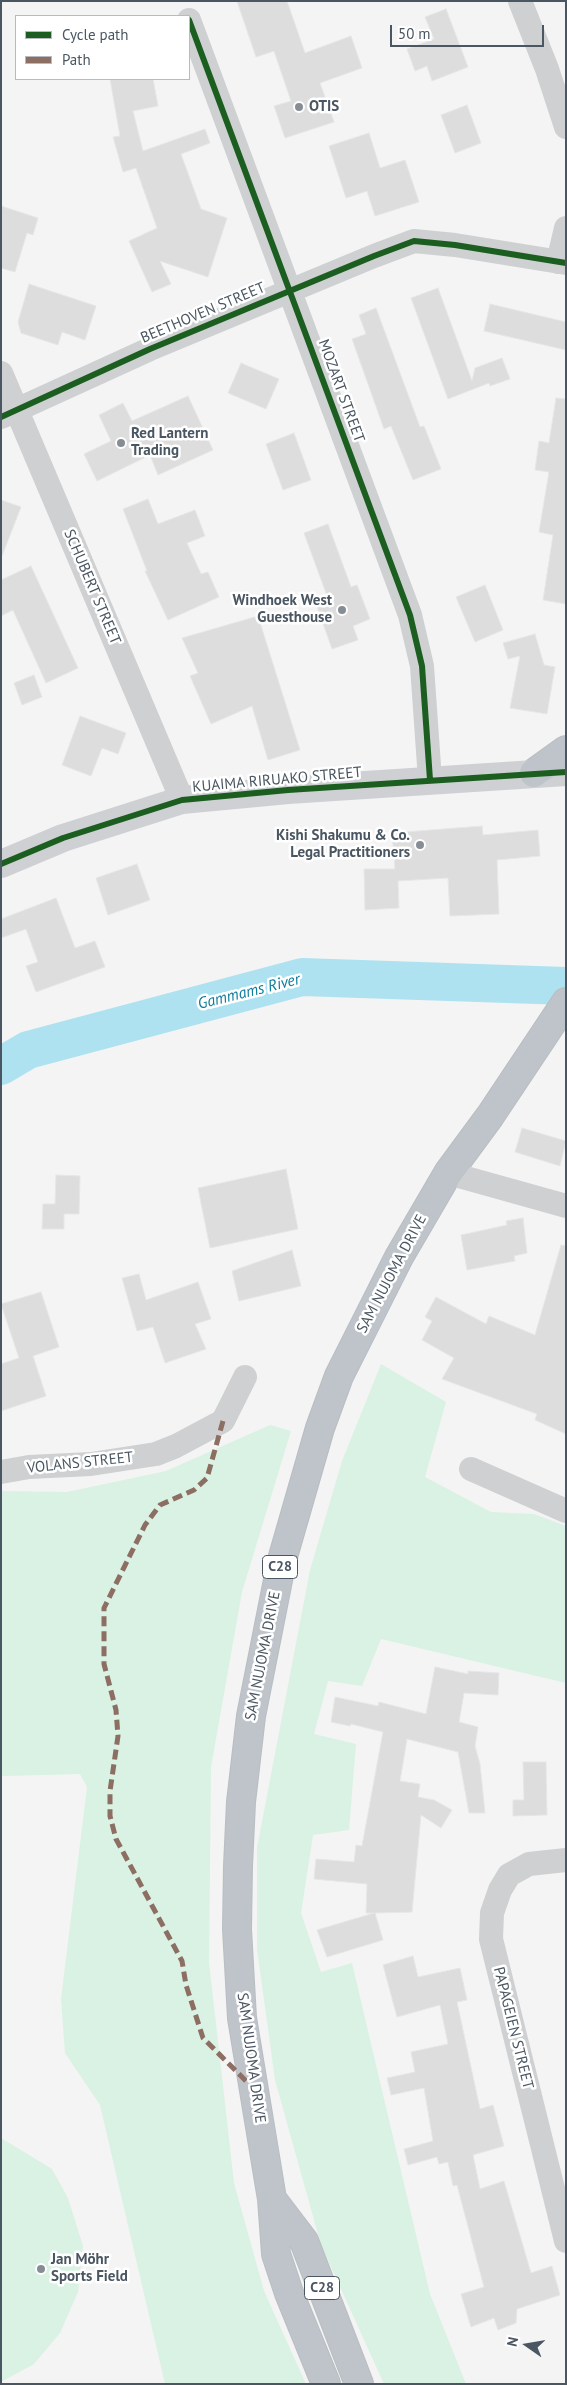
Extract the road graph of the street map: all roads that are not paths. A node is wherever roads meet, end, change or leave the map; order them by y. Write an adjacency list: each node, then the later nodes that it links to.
1 (182, 1): 3 (street)
2 (520, 1): 5 (street)
3 (187, 15)
4 (190, 23): 8 (street, MOZART STREET)
5 (566, 127)
6 (566, 228): 7 (street)
7 (562, 262): 8 (street, BEETHOVEN STREET)
8 (290, 290): 10 (street, BEETHOVEN STREET); 14 (street, MOZART STREET)
9 (1, 373): 10 (street, SCHUBERT STREET)
10 (9, 414): 15 (street, SCHUBERT STREET)
11 (566, 750): 13 (highway)
12 (566, 772): 13 (street, KUAIMA RIRUAKO STREET)
13 (534, 773): 14 (street, KUAIMA RIRUAKO STREET)
14 (430, 780): 15 (street, KUAIMA RIRUAKO STREET)
15 (182, 800): 16 (street, KUAIMA RIRUAKO STREET)
16 (1, 864)
17 (566, 1002): 18 (highway, SAM NUJOMA DRIVE / C28)
18 (448, 1173): 19 (street); 25 (highway, SAM NUJOMA DRIVE / C28)
19 (566, 1206)
20 (244, 1377): 22 (street, VOLANS STREET)
21 (471, 1468): 23 (street)
22 (1, 1472)
23 (566, 1511)
24 (566, 1860): 26 (street, PAPAGEIEN STREET)
25 (272, 2199): 27 (highway, SAM NUJOMA DRIVE / C28); 28 (highway, SAM NUJOMA DRIVE / C28)
26 (566, 2241)
27 (326, 2384)
28 (359, 2384)

